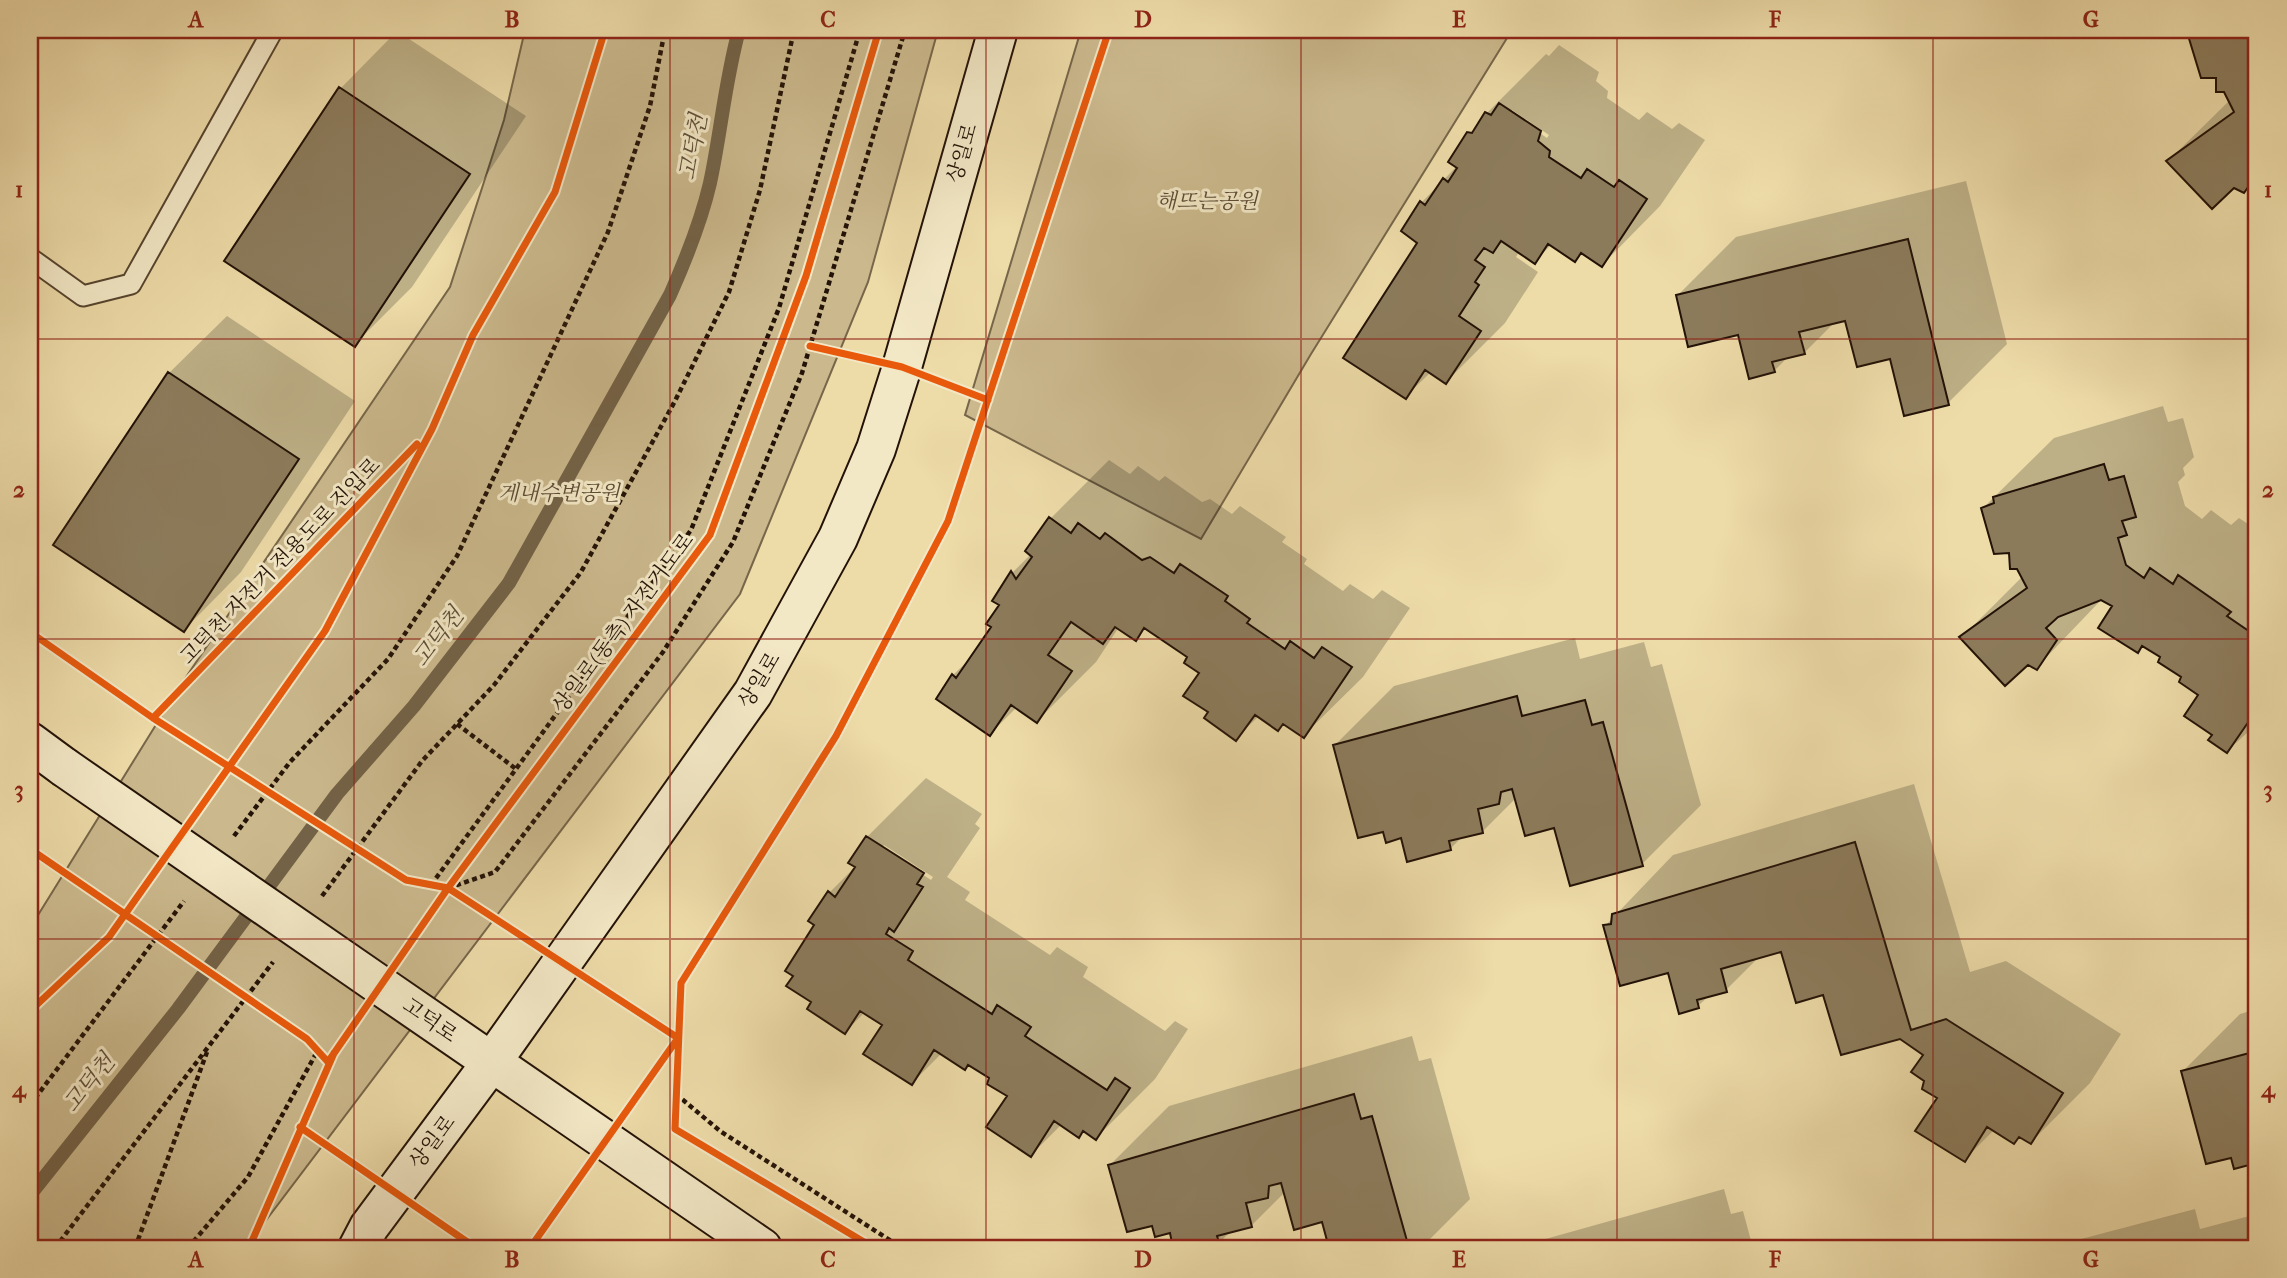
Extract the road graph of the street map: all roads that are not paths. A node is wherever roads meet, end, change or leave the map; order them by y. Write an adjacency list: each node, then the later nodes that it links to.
1 (273, 30): 3 (lane)
2 (998, 30): 5 (main road, 상일로)
3 (30, 258)
4 (30, 742): 5 (main road, 고덕로, bridge)
5 (491, 1063): 6 (main road, 상일로); 7 (main road, 고덕로)
6 (358, 1248)
7 (762, 1248)

